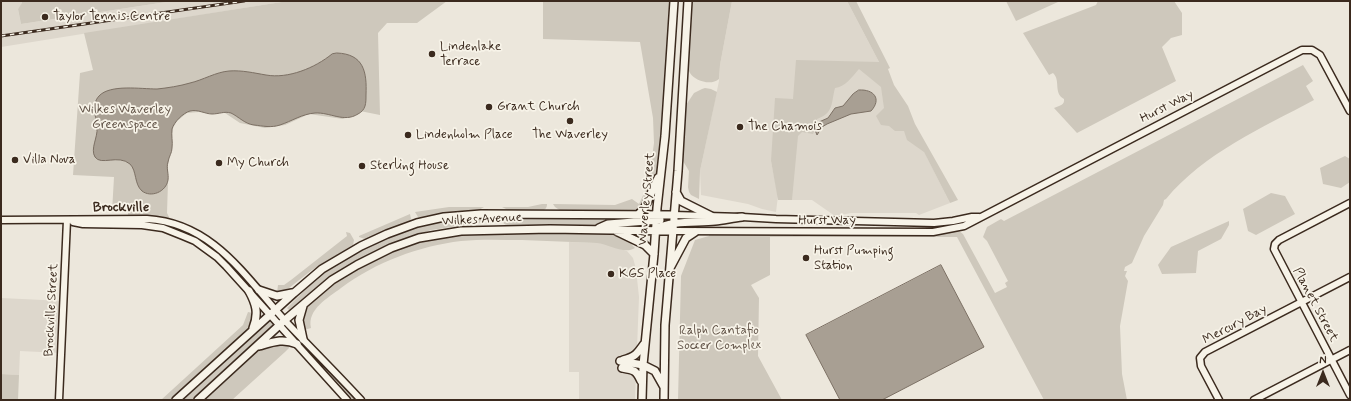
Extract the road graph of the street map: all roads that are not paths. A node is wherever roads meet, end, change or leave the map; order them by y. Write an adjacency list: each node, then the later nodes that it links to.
1 (674, 1): 4 (main road, Waverley Street)
2 (688, 1): 5 (main road)
3 (1350, 111): 11 (street, Hurst Way)
4 (662, 169): 7 (main road); 12 (main road, Waverley Street)
5 (676, 192): 8 (main road); 9 (main road)
6 (1350, 203): 26 (street, Planet Street)
7 (638, 215): 12 (main road, Wilkes Avenue); 25 (main road, Wilkes Avenue)
8 (673, 215): 9 (street, Hurst Way); 12 (main road, Wilkes Avenue); 15 (main road)
9 (711, 216): 10 (street, Hurst Way)
10 (742, 217): 11 (street, Hurst Way); 15 (main road, Wilkes Avenue)
11 (978, 217): 19 (street, Hurst Way)
12 (656, 218): 16 (main road); 18 (main road, Waverley Street)
13 (1, 220): 14 (street)
14 (67, 220): 23 (street); 24 (street); 43 (street, Brockville Street)
15 (672, 227): 18 (main road, Wilkes Avenue); 19 (street, Hurst Way); 21 (main road)
16 (594, 230): 17 (main road, Wilkes Avenue); 27 (main road, Wilkes Avenue)
17 (614, 230): 18 (main road, Wilkes Avenue); 20 (main road)
18 (655, 230): 20 (main road, Waverley Street)
19 (695, 232): 21 (main road)
20 (654, 254): 34 (main road, Waverley Street)
21 (669, 270): 41 (main road)
22 (1350, 277): 26 (street)
23 (260, 290): 25 (main road); 28 (street)
24 (249, 291): 29 (street); 32 (main road)
25 (294, 293): 28 (main road, Wilkes Avenue)
26 (1301, 302): 37 (street, Planet Street); 50 (street, Mercury Bay)
27 (303, 306): 30 (main road, Wilkes Avenue); 33 (main road)
28 (276, 310): 29 (main road, Wilkes Avenue); 30 (street)
29 (270, 315): 31 (street); 32 (main road, Wilkes Avenue)
30 (285, 320): 31 (main road, Wilkes Avenue); 33 (street)
31 (279, 326): 33 (street); 35 (main road, Wilkes Avenue)
32 (252, 330): 44 (main road, Wilkes Avenue)
33 (300, 342): 35 (main road); 46 (street); 47 (street)
34 (645, 342): 38 (main road); 39 (main road, Waverley Street)
35 (257, 346): 45 (main road, Wilkes Avenue)
36 (1350, 350): 37 (street)
37 (1332, 359): 42 (street, Planet Street); 51 (street)
38 (621, 365): 39 (main road); 40 (main road)
39 (643, 365): 40 (main road, Waverley Street); 41 (main road)
40 (642, 382): 48 (main road, Waverley Street)
41 (664, 387): 49 (main road)
42 (1350, 395)
43 (59, 400)
44 (176, 400)
45 (198, 400)
46 (347, 400)
47 (361, 400)
48 (642, 400)
49 (664, 400)
50 (1219, 400)
51 (1254, 400)

